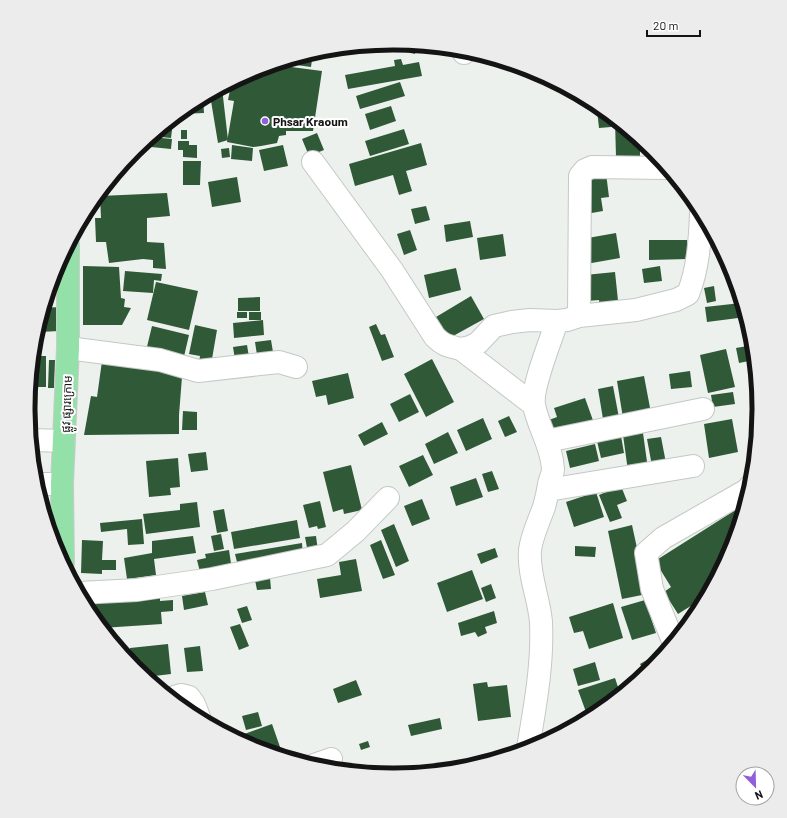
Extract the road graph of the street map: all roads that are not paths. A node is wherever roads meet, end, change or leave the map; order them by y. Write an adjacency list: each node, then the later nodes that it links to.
1 (313, 162): 8 (street)
2 (658, 168): 5 (street)
3 (700, 223): 5 (street)
4 (68, 259): 7 (main road, ផ្លូវ ផ្សារក្រោម)
5 (579, 316): 6 (street)
6 (557, 321): 8 (street); 10 (street)
7 (68, 348): 9 (street); 14 (main road, ផ្លូវ ផ្សារក្រោម)
8 (461, 348): 10 (street)
9 (296, 368)
10 (534, 404): 13 (street)
11 (703, 409): 13 (street)
12 (37, 440): 14 (street)
13 (547, 441): 18 (street)
14 (64, 442): 17 (main road, ផ្លូវ ផ្សារក្រោម)
15 (693, 466): 18 (street)
16 (43, 484): 17 (street)
17 (62, 484): 21 (main road, ផ្លូវ ផ្សារក្រោម)
18 (548, 490): 26 (street)
19 (742, 493): 23 (street)
20 (388, 498): 22 (street)
21 (62, 546)
22 (86, 593)
23 (671, 636)
24 (179, 696): 25 (street)
25 (196, 708)
26 (529, 741)

